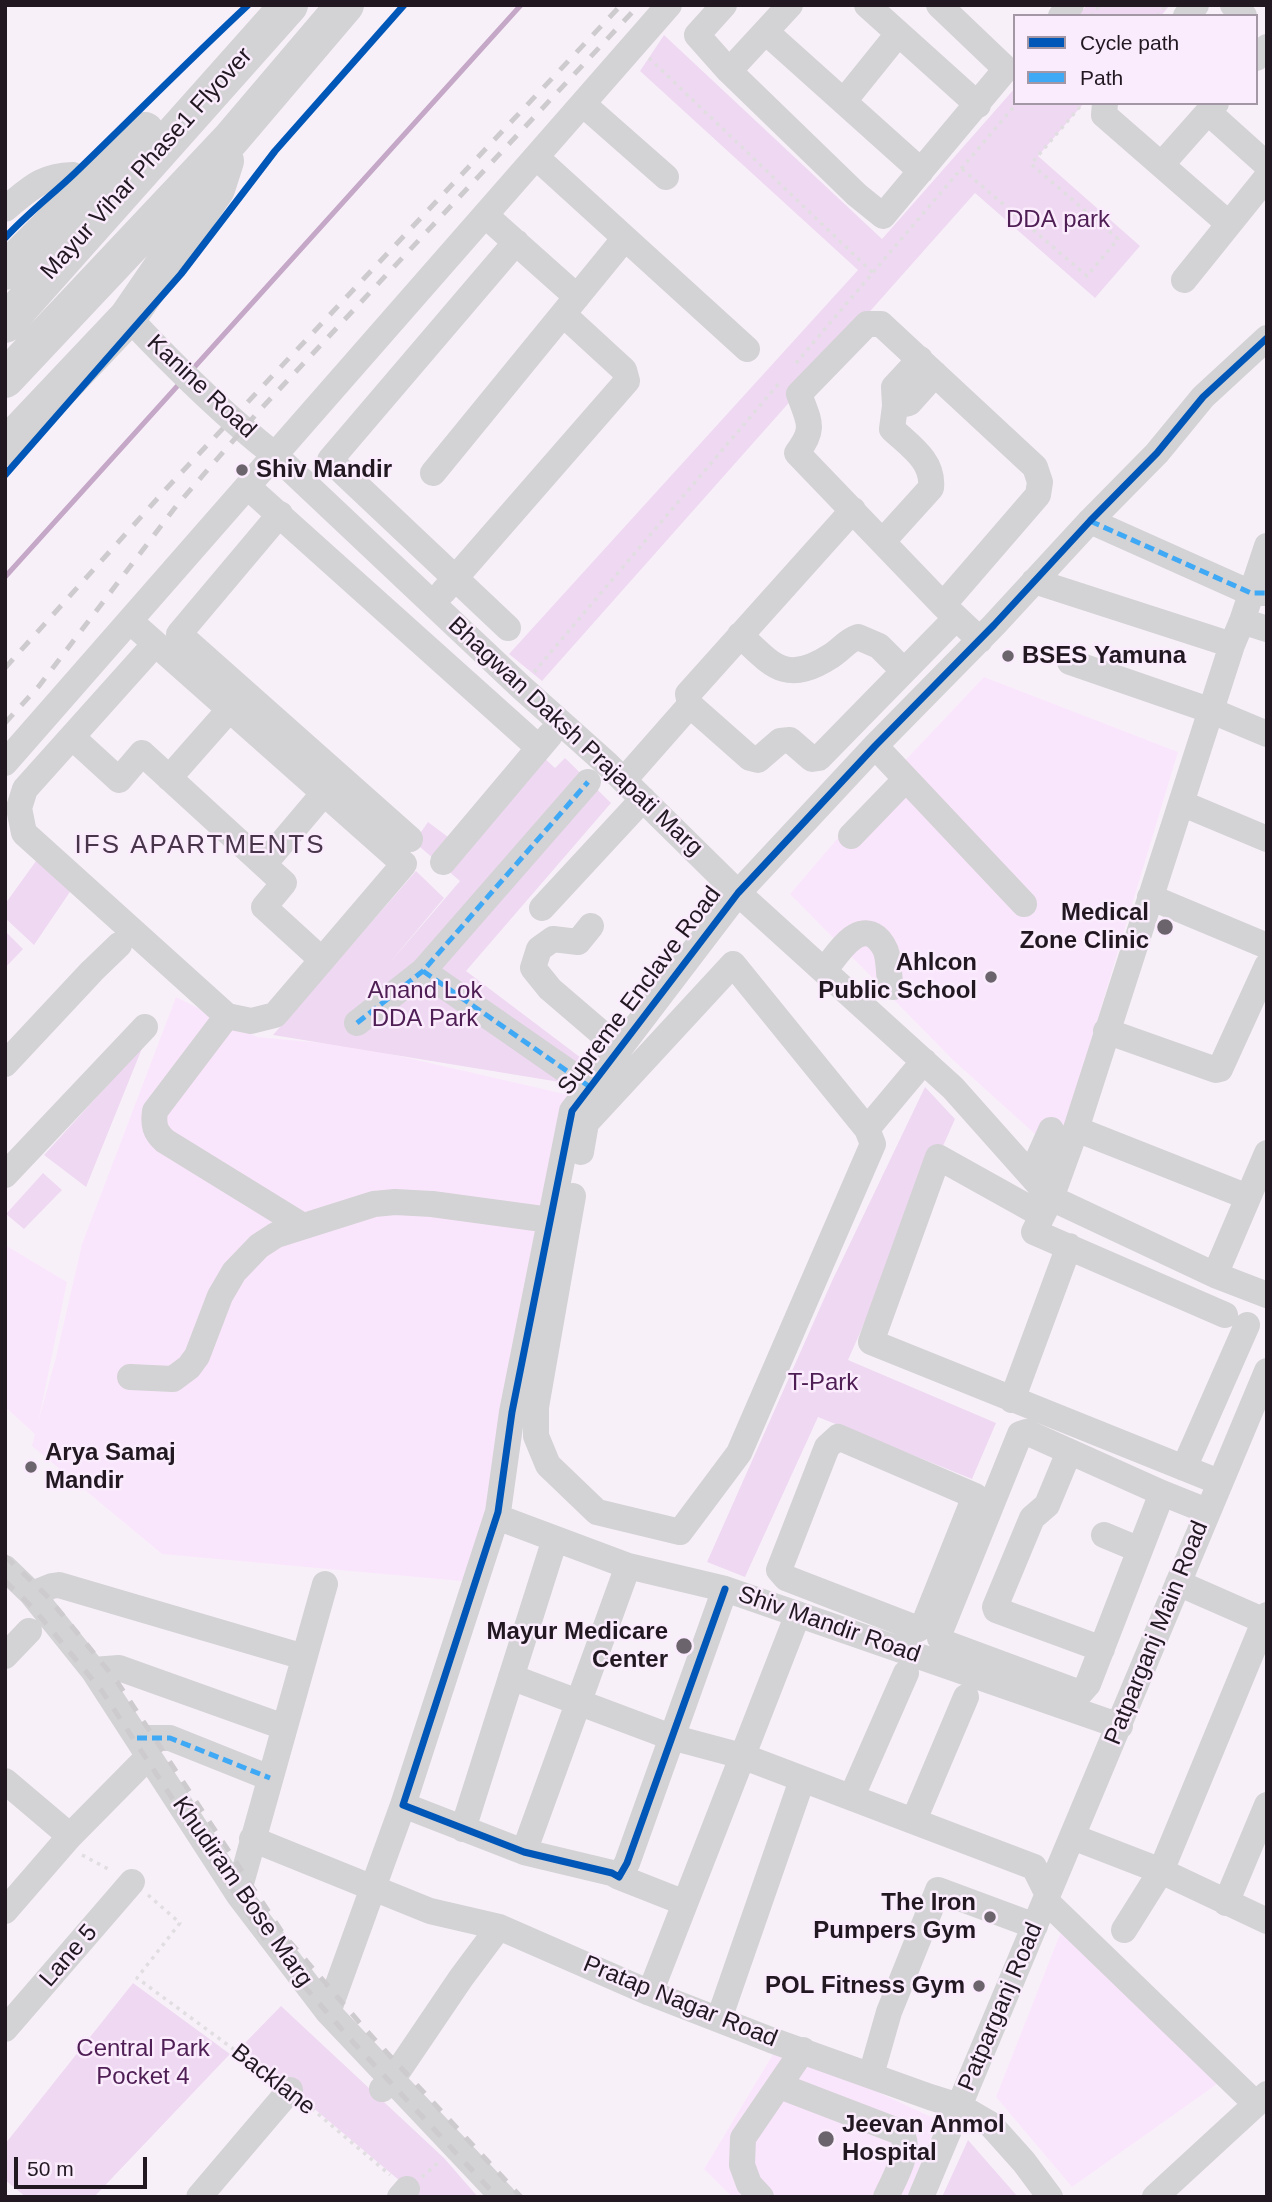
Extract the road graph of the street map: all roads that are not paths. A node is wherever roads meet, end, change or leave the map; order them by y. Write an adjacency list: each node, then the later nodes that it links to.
1 (269, 5): 31 (highway)
2 (289, 5): 35 (highway, Mayur Vihar Phase1 Flyover)
3 (345, 5): 18 (highway, Mayur Vihar Phase1 Flyover)
4 (669, 5): 14 (street)
5 (724, 5): 12 (street)
6 (790, 5): 9 (street)
7 (867, 5): 10 (street)
8 (950, 7): 11 (street); 15 (street)
9 (766, 32): 12 (street); 13 (street)
10 (898, 34): 13 (street); 15 (street)
11 (1013, 54)
12 (729, 71): 22 (street)
13 (844, 102): 22 (street)
14 (583, 104): 19 (street); 24 (street)
15 (978, 105): 22 (street)
16 (1105, 105): 20 (street)
17 (1212, 108): 20 (street); 21 (street)
18 (231, 139): 34 (highway); 39 (highway, Mayur Vihar Phase1 Flyover)
19 (536, 157): 27 (street); 29 (street)
20 (1162, 164): 28 (street)
21 (1267, 165)
22 (921, 171)
23 (73, 175): 26 (street)
24 (666, 177)
25 (1267, 177): 28 (street)
26 (5, 209)
27 (485, 215): 30 (street); 41 (street)
28 (1229, 224): 32 (street)
29 (625, 238): 33 (street); 37 (street)
30 (516, 242): 33 (street); 49 (street)
31 (5, 271)
32 (1184, 280)
33 (570, 305): 42 (street); 49 (street)
34 (128, 317): 40 (highway); 41 (street, Kanine Road)
35 (5, 324)
36 (1267, 338): 46 (street, Supreme Enclave Road)
37 (747, 349)
38 (928, 367): 44 (street); 47 (street); 53 (street)
39 (5, 379)
40 (5, 447)
41 (275, 456): 43 (street); 52 (street, Bhagwan Daksh Prajapati Marg)
42 (433, 473)
43 (248, 487): 45 (street); 54 (street)
44 (853, 510): 47 (street); 58 (street)
45 (280, 514): 69 (street); 80 (street)
46 (1090, 522): 50 (street, Supreme Enclave Road); 51 (street)
47 (883, 541): 53 (street)
48 (1267, 546): 51 (street)
49 (455, 578): 52 (street); 55 (street)
50 (1034, 581): 56 (street, Supreme Enclave Road); 57 (street)
51 (1259, 593): 57 (street)
52 (434, 604): 65 (street, Bhagwan Daksh Prajapati Marg)
53 (950, 611): 56 (street); 61 (street)
54 (131, 622): 59 (street); 70 (street)
55 (508, 628)
56 (987, 632): 68 (street, Supreme Enclave Road)
57 (1247, 632): 64 (street)
58 (740, 635): 61 (street); 62 (street)
59 (155, 645): 63 (street); 67 (street)
60 (1070, 662): 64 (street)
61 (904, 671): 62 (street)
62 (690, 705): 73 (street)
63 (229, 710): 71 (street); 75 (street)
64 (1212, 711): 66 (street); 77 (street)
65 (560, 723): 69 (street); 73 (street, Bhagwan Daksh Prajapati Marg)
66 (1267, 734)
67 (72, 737): 71 (street); 78 (street)
68 (875, 746): 72 (street); 84 (street, Supreme Enclave Road)
69 (539, 748): 82 (street)
70 (5, 763)
71 (169, 778): 83 (street)
72 (906, 779): 79 (street); 86 (street)
73 (624, 780): 76 (street, Bhagwan Daksh Prajapati Marg)
74 (587, 782): 94 (street)
75 (324, 793): 83 (street); 91 (street)
76 (643, 799): 84 (street, Bhagwan Daksh Prajapati Marg); 87 (street)
77 (1181, 803): 81 (street); 85 (street)
78 (13, 812): 96 (street)
79 (850, 836)
80 (410, 839)
81 (1267, 839)
82 (443, 862)
83 (264, 864): 91 (street)
84 (738, 893): 93 (street, Bhagwan Daksh Prajapati Marg); 101 (street, Supreme Enclave Road)
85 (1150, 897): 90 (street); 100 (street)
86 (1024, 904)
87 (542, 908)
88 (591, 926): 101 (street)
89 (119, 945): 103 (street)
90 (1267, 946)
91 (322, 960): 96 (street)
92 (1267, 966): 97 (street)
93 (825, 970): 95 (street); 102 (street, Bhagwan Daksh Prajapati Marg)
94 (423, 971): 98 (street); 104 (street)
95 (893, 987)
96 (227, 1016): 113 (street)
97 (1257, 1016): 100 (street)
98 (357, 1023)
99 (145, 1027): 108 (street)
100 (1106, 1031): 106 (street)
101 (620, 1049): 104 (street, Supreme Enclave Road)
102 (924, 1060): 105 (street); 109 (street, Bhagwan Daksh Prajapati Marg)
103 (5, 1064)
104 (590, 1087): 112 (street, Supreme Enclave Road)
105 (867, 1129): 105 (street)
106 (1063, 1129): 109 (street); 110 (street); 111 (street)
107 (1267, 1153): 110 (street)
108 (5, 1175)
109 (1031, 1175): 111 (street, Bhagwan Daksh Prajapati Marg)
110 (1248, 1197): 115 (street)
111 (1047, 1206): 114 (street); 115 (street); 119 (street)
112 (550, 1220): 113 (street); 125 (street, Supreme Enclave Road)
113 (303, 1226): 118 (street)
114 (1069, 1246): 119 (street); 121 (street)
115 (1215, 1275): 116 (street)
116 (1267, 1295)
117 (1267, 1371): 122 (street, Patparganj Main Road)
118 (130, 1377)
119 (1012, 1400): 121 (street)
120 (1069, 1452): 123 (street); 141 (street); 141 (street)
121 (1184, 1468): 122 (street)
122 (1219, 1482): 124 (street, Patparganj Main Road)
123 (1162, 1493): 124 (street); 128 (street)
124 (1207, 1511): 131 (street, Patparganj Main Road)
125 (497, 1517): 127 (street, Shiv Mandir Road); 158 (street, Supreme Enclave Road)
126 (1104, 1535): 128 (street)
127 (555, 1539): 129 (street, Shiv Mandir Road); 146 (street)
128 (1140, 1550): 141 (street)
129 (628, 1566): 134 (street, Shiv Mandir Road); 148 (street)
130 (5, 1568): 135 (street, Khudiram Bose Marg)
131 (1178, 1583): 138 (street); 149 (street, Patparganj Main Road)
132 (325, 1584): 143 (street)
133 (5, 1589): 152 (street, Khudiram Bose Marg)
134 (725, 1589): 137 (street, Shiv Mandir Road); 151 (street)
135 (32, 1594): 143 (street); 144 (street, Khudiram Bose Marg)
136 (847, 1602): 136 (street); 139 (street)
137 (798, 1614): 139 (street, Shiv Mandir Road); 153 (street)
138 (1266, 1620): 166 (street)
139 (838, 1629): 149 (street, Shiv Mandir Road)
140 (29, 1631): 142 (street)
141 (1102, 1649)
142 (5, 1657)
143 (304, 1657): 150 (street)
144 (93, 1670): 150 (street); 152 (street, Khudiram Bose Marg)
145 (905, 1673): 157 (street)
146 (511, 1677): 148 (street); 161 (street)
147 (966, 1697): 160 (street)
148 (579, 1702): 151 (street); 165 (street)
149 (1120, 1726): 162 (street, Patparganj Main Road)
150 (284, 1727): 154 (street)
151 (671, 1737): 153 (street); 167 (street)
152 (141, 1754): 154 (street); 164 (street); 170 (street, Khudiram Bose Marg); 185 (street, Khudiram Bose Marg)
153 (742, 1756): 156 (street); 172 (street)
154 (270, 1779): 163 (street)
155 (5, 1780): 164 (street)
156 (802, 1780): 157 (street); 181 (street)
157 (852, 1796): 160 (street)
158 (403, 1805): 161 (street); 169 (street, Supreme Enclave Road)
159 (1267, 1805): 173 (street)
160 (914, 1820): 171 (street)
161 (463, 1829): 165 (street)
162 (1073, 1837): 166 (street); 171 (street, Patparganj Main Road)
163 (252, 1839): 169 (street, Pratap Nagar Road); 170 (street)
164 (66, 1840): 174 (street)
165 (524, 1852): 167 (street)
166 (1161, 1871): 173 (street); 178 (street)
167 (619, 1877): 172 (street)
168 (132, 1882): 182 (street, Lane 5)
169 (374, 1889): 177 (street, Pratap Nagar Road); 180 (street, Supreme Enclave Road)
170 (238, 1894): 180 (street, Khudiram Bose Marg)
171 (1047, 1898): 176 (street, Patparganj Road); 188 (street)
172 (685, 1903): 179 (street)
173 (1226, 1903): 175 (street)
174 (5, 1910)
175 (1267, 1921)
176 (1035, 1926): 184 (street); 189 (street, Patparganj Road)
177 (499, 1927): 179 (street, Pratap Nagar Road); 185 (street)
178 (1124, 1930)
179 (650, 1993): 181 (street, Pratap Nagar Road)
180 (328, 2012): 185 (street, Khudiram Bose Marg)
181 (719, 2020): 183 (street, Pratap Nagar Road)
182 (5, 2029)
183 (803, 2050): 184 (street, Pratap Nagar Road); 186 (street)
184 (871, 2075): 189 (street, Pratap Nagar Road)
185 (387, 2084): 193 (street, Khudiram Bose Marg); 194 (street, Khudiram Bose Marg)
186 (780, 2086): 190 (street); 195 (street)
187 (290, 2091): 192 (street)
188 (1261, 2099): 199 (street)
189 (959, 2106): 191 (street, Patparganj Road); 198 (street, Pratap Nagar Road)
190 (903, 2155): 191 (street); 196 (street)
191 (936, 2160): 197 (street, Patparganj Road)
192 (199, 2197)
193 (483, 2197)
194 (503, 2197)
195 (761, 2197)
196 (886, 2197)
197 (921, 2197)
198 (1050, 2197)
199 (1155, 2197)

